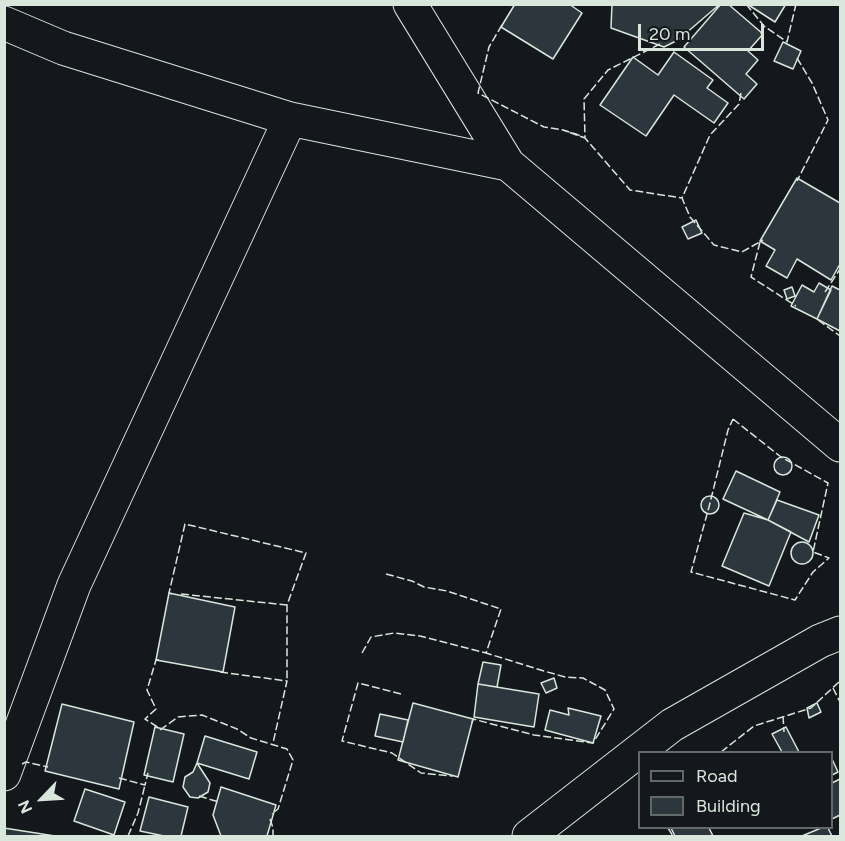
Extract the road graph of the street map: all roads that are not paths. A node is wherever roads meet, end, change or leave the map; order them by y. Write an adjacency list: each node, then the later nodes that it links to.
1 (410, 4): 4 (street)
2 (4, 23): 3 (street)
3 (290, 119): 4 (street); 9 (street)
4 (508, 164): 5 (street)
5 (840, 445)
6 (840, 633): 7 (street)
7 (639, 751)
8 (638, 752): 10 (street)
9 (4, 774)
10 (529, 837)

